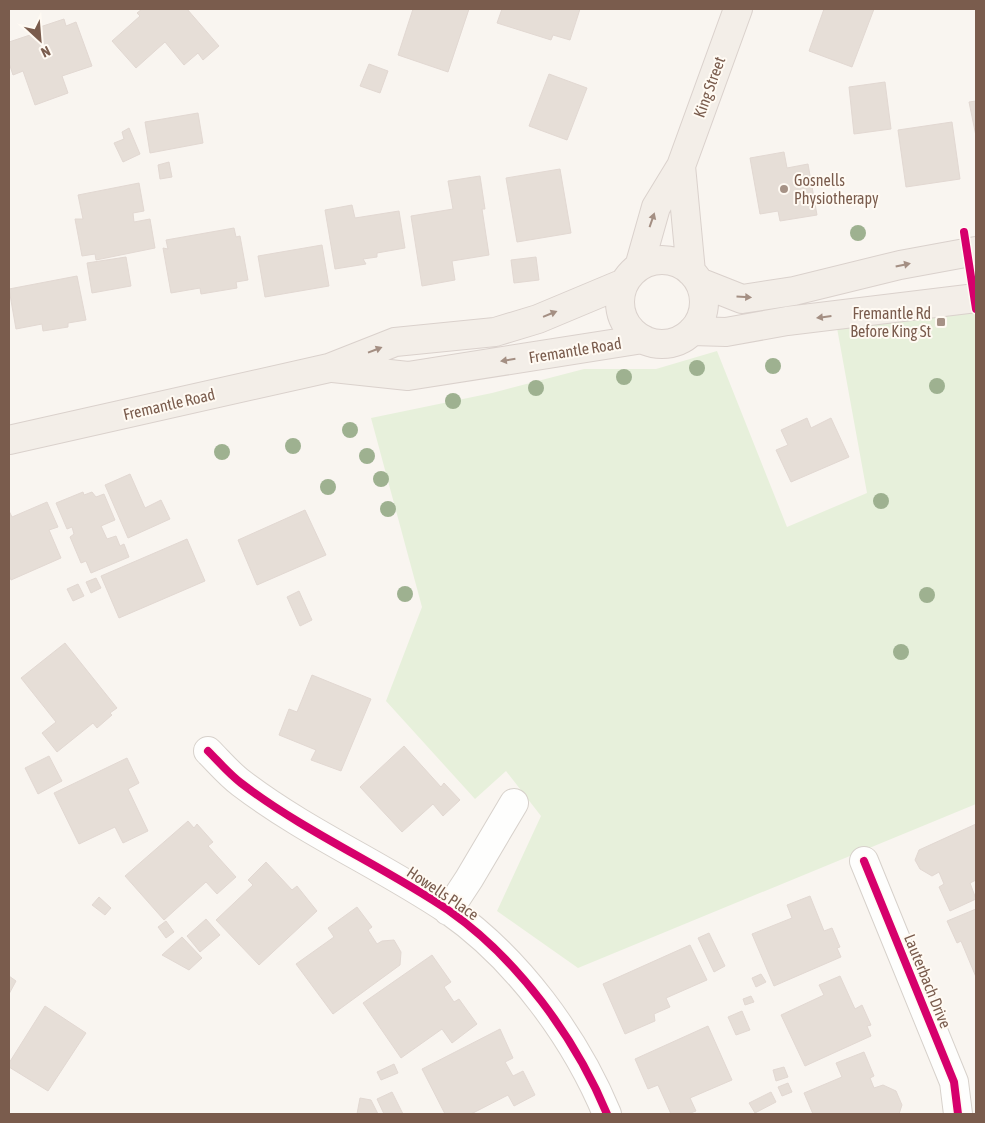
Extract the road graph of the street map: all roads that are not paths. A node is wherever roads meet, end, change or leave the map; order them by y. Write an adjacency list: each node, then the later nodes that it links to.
1 (738, 9): 2 (main road, King Street)
2 (681, 166): 4 (main road, King Street, one-way to 2); 5 (main road, King Street)
3 (976, 251): 5 (main road, one-way to 3)
4 (632, 275): 5 (main road); 8 (main road); 9 (main road, Fremantle Road, one-way to 4)
5 (695, 277): 7 (main road)
6 (976, 298): 7 (main road, one-way to 7)
7 (692, 331): 8 (main road)
8 (643, 339): 9 (main road, Fremantle Road, one-way to 9)
9 (330, 368): 10 (main road, Fremantle Road)
10 (9, 440)
11 (208, 752): 14 (street, Howells Place)
12 (514, 803): 14 (street)
13 (864, 861): 16 (street, Lauterbach Drive)
14 (448, 910): 15 (street, Howells Place)
15 (606, 1114)
16 (958, 1114)

